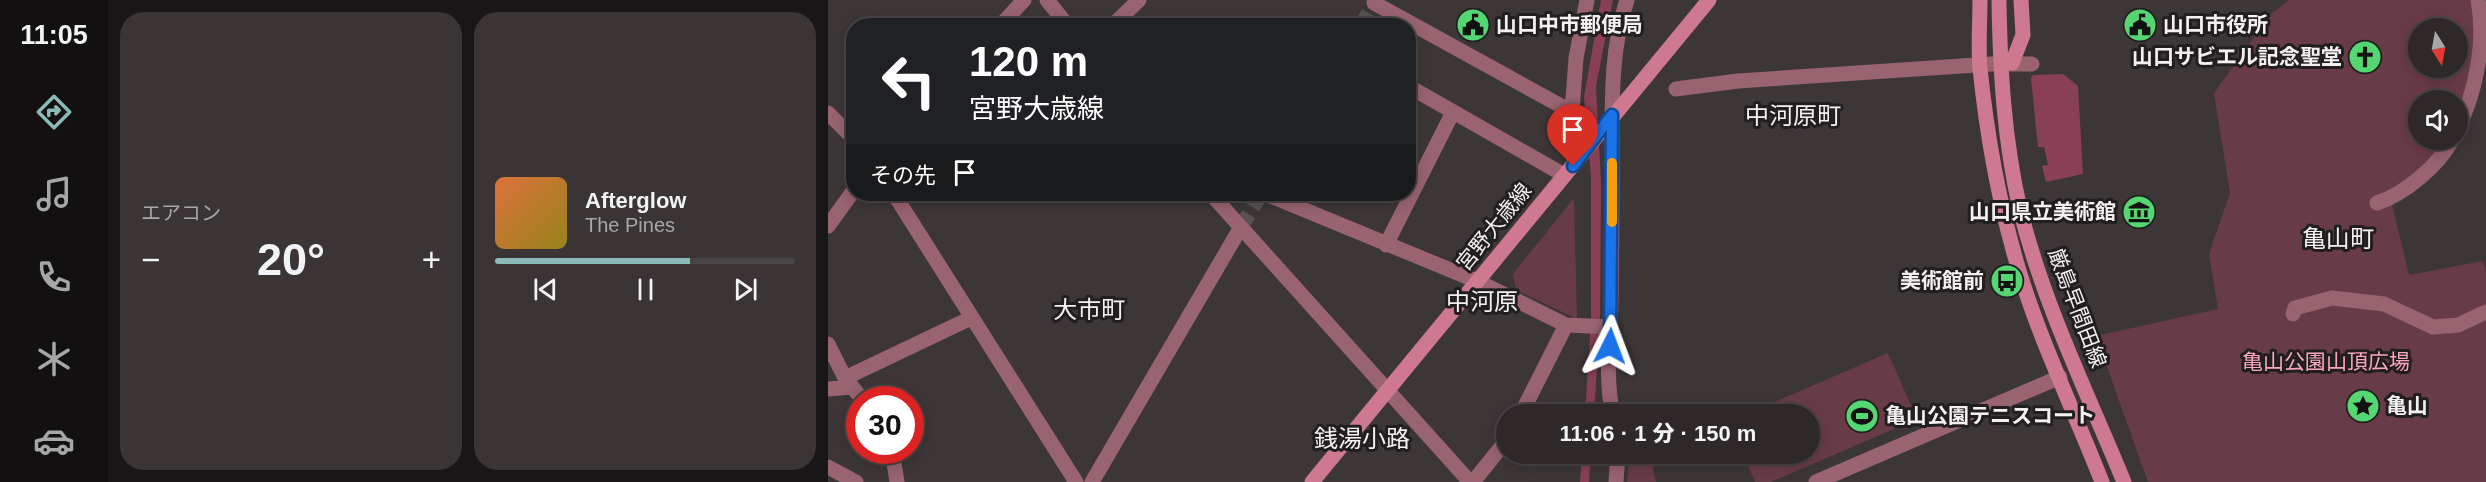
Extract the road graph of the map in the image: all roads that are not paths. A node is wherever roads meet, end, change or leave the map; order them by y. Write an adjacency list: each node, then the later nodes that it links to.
1 (1024, 0): 12 (street)
2 (1047, 0): 13 (street)
3 (1138, 0): 14 (street)
4 (1587, 0): 26 (street)
5 (1627, 0): 25 (street)
6 (1709, 0): 25 (main road, 宮野大歳線)
7 (1980, 0): 19 (main road, 厳島早間田線)
8 (1999, 0): 17 (main road, 厳島早間田線)
9 (2021, 0): 17 (main road)
10 (2478, 0): 22 (street)
11 (1374, 3): 15 (street)
12 (1007, 18)
13 (1062, 18)
14 (1120, 18)
15 (1401, 18)
16 (1416, 26): 26 (street)
17 (2006, 63): 18 (street); 19 (street); 68 (main road, 厳島早間田線)
18 (2032, 64)
19 (1980, 66): 20 (street); 48 (main road, 厳島早間田線)
20 (1676, 89)
21 (1416, 91): 23 (street)
22 (2468, 103)
23 (1454, 112): 30 (street); 31 (street)
24 (828, 113): 27 (street)
25 (1612, 115): 28 (main road, 宮野大歳線); 46 (street)
26 (1577, 116): 28 (street)
27 (846, 132)
28 (1599, 133): 30 (main road, 宮野大歳線)
29 (2446, 150): 37 (street)
30 (1564, 175): 41 (main road, 宮野大歳線)
31 (1416, 186)
32 (846, 201): 38 (street)
33 (898, 201): 44 (street)
34 (1217, 201): 39 (street)
35 (1282, 201): 40 (street)
36 (1408, 201): 40 (street)
37 (2377, 202)
38 (828, 226)
39 (1241, 227): 52 (street); 62 (street)
40 (1386, 245): 41 (street)
41 (1477, 281): 45 (street); 52 (main road, 宮野大歳線)
42 (2486, 312): 43 (street)
43 (2293, 314)
44 (971, 318): 49 (street); 61 (street)
45 (1566, 325): 46 (street); 53 (street)
46 (1609, 327): 54 (street)
47 (828, 344): 49 (street)
48 (2060, 377): 66 (street); 67 (main road, 厳島早間田線)
49 (849, 383): 50 (street); 51 (street)
50 (851, 386)
51 (828, 389)
52 (1387, 391): 63 (main road, 宮野大歳線); 64 (street)
53 (1526, 404)
54 (1612, 404)
55 (1496, 453): 64 (street)
56 (894, 464): 60 (street)
57 (1617, 464): 65 (street)
58 (828, 467): 59 (street)
59 (856, 482)
60 (897, 482)
61 (1076, 482)
62 (1092, 482)
63 (1312, 482)
64 (1472, 482)
65 (1616, 482)
66 (1816, 482)
67 (2102, 482)
68 (2124, 482)

